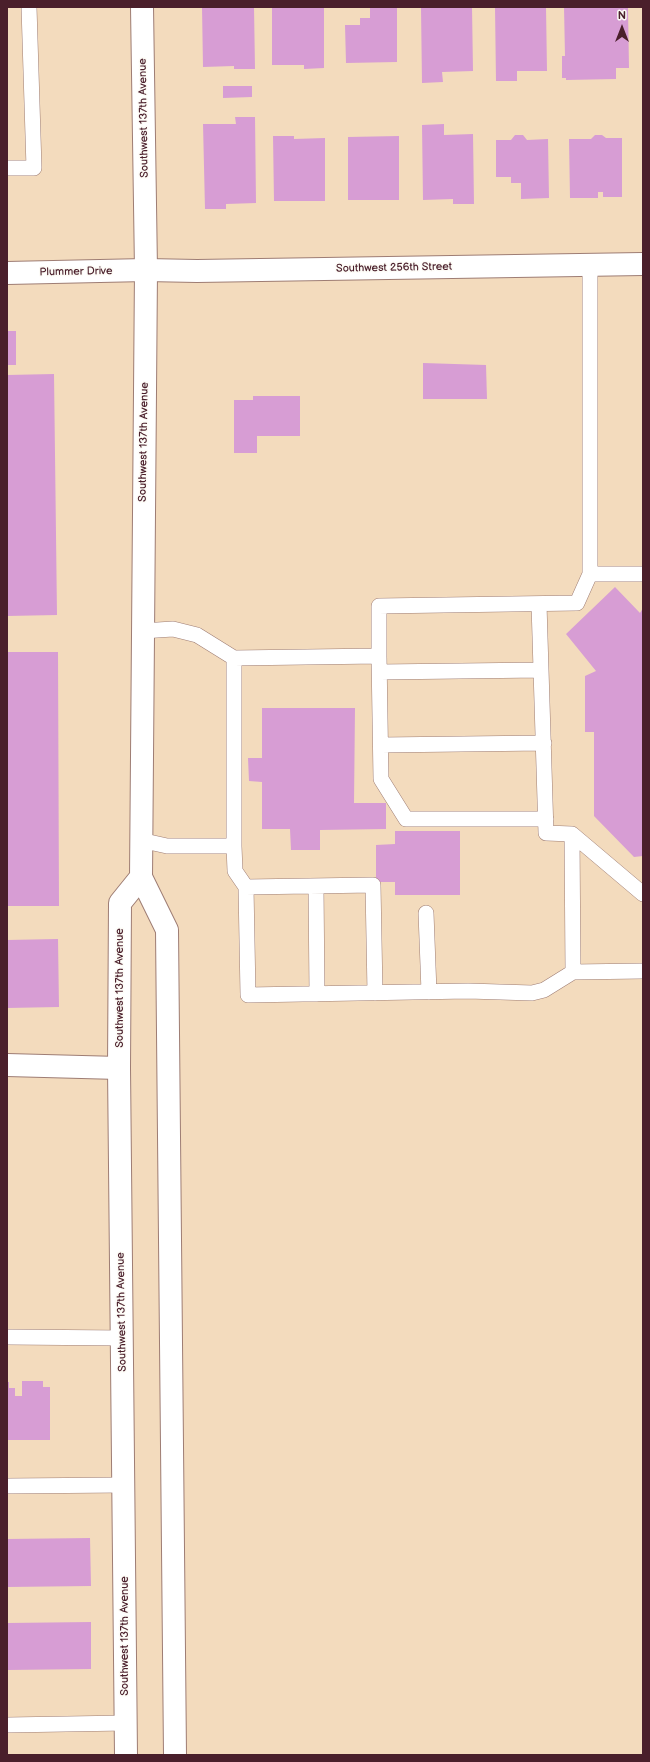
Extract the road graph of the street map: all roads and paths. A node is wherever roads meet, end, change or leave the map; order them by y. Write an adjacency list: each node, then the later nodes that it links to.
1 (29, 7): 3 (lane)
2 (142, 7): 6 (main road, Southwest 137th Avenue)
3 (7, 168)
4 (590, 264): 5 (main road, Southwest 256th Street); 6 (main road, Southwest 256th Street); 8 (lane)
5 (643, 264)
6 (146, 270): 7 (main road, Plummer Drive); 11 (main road, Southwest 137th Avenue)
7 (7, 273)
8 (590, 574): 9 (lane); 10 (lane)
9 (643, 574)
10 (539, 604): 12 (lane); 14 (lane)
11 (142, 631): 13 (lane); 20 (main road, Southwest 137th Avenue)
12 (379, 656): 13 (lane); 15 (lane)
13 (234, 658): 21 (lane)
14 (541, 670): 15 (lane); 16 (lane)
15 (380, 672): 17 (lane)
16 (544, 743): 17 (lane); 18 (lane)
17 (381, 745): 18 (lane)
18 (546, 819): 19 (lane)
19 (572, 834): 25 (lane); 28 (lane)
20 (140, 840): 21 (lane); 22 (main road, Southwest 137th Avenue)
21 (234, 846): 24 (lane)
22 (141, 877): 33 (main road, Southwest 137th Avenue); 41 (main road, Southwest 137th Avenue)
23 (316, 886): 24 (lane); 30 (lane); 31 (lane)
24 (246, 887): 31 (lane)
25 (643, 894)
26 (426, 913): 29 (lane)
27 (643, 971): 28 (lane)
28 (573, 972): 29 (lane)
29 (429, 992): 30 (lane)
30 (375, 993): 31 (lane)
31 (317, 994)
32 (7, 1065): 33 (main road)
33 (119, 1068): 35 (main road, Southwest 137th Avenue)
34 (7, 1337): 35 (lane)
35 (123, 1338): 36 (main road, Southwest 137th Avenue)
36 (125, 1485): 37 (lane); 38 (main road, Southwest 137th Avenue)
37 (7, 1486)
38 (126, 1723): 39 (lane); 40 (main road, Southwest 137th Avenue)
39 (7, 1725)
40 (126, 1755)
41 (175, 1755)

